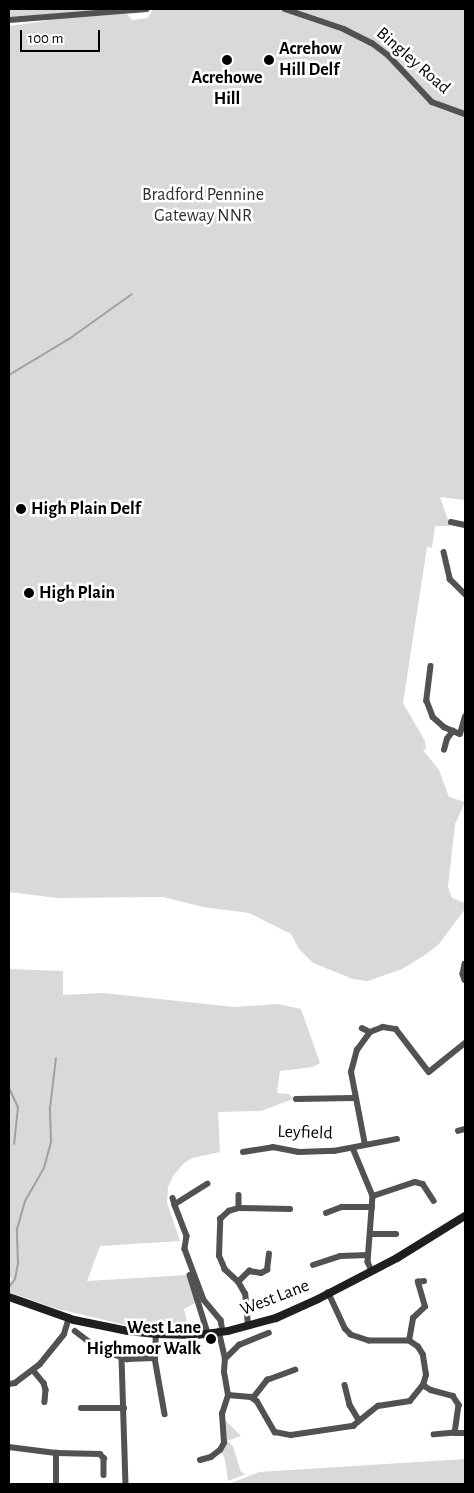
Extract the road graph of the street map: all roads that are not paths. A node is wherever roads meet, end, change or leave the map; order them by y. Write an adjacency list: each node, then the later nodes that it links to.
1 (148, 9): 3 (street)
2 (284, 9): 4 (street, Bingley Road)
3 (9, 20)
4 (465, 114)
5 (451, 522): 6 (street)
6 (465, 525)
7 (444, 552): 8 (street)
8 (465, 594)
9 (431, 666): 11 (street)
10 (465, 717): 11 (street)
11 (453, 732): 12 (street)
12 (444, 750)
13 (465, 964): 14 (street)
14 (465, 980)
15 (362, 1028): 16 (street)
16 (370, 1032): 17 (street); 18 (street)
17 (465, 1043)
18 (354, 1098): 19 (street); 23 (street)
19 (296, 1099)
20 (465, 1129): 21 (street)
21 (458, 1131)
22 (397, 1139): 23 (street, Leyfield)
23 (365, 1145): 24 (street, Leyfield)
24 (353, 1148): 25 (street, Leyfield); 28 (street)
25 (244, 1152)
26 (208, 1184): 31 (street)
27 (239, 1195): 33 (street)
28 (373, 1196): 30 (street); 32 (street)
29 (173, 1198): 31 (street)
30 (434, 1201)
31 (175, 1205): 51 (street)
32 (372, 1207): 35 (street); 37 (street)
33 (242, 1208): 34 (street); 45 (street)
34 (290, 1209)
35 (326, 1213)
36 (464, 1220): 42 (street, West Lane)
37 (371, 1234): 38 (street); 40 (street)
38 (396, 1234)
39 (269, 1254): 45 (street)
40 (368, 1254): 41 (street); 42 (street)
41 (313, 1265)
42 (372, 1271): 46 (street, West Lane)
43 (190, 1276): 52 (street)
44 (424, 1281): 55 (street)
45 (238, 1282): 49 (street)
46 (328, 1293): 49 (street, West Lane); 55 (street)
47 (9, 1297): 48 (street, West Lane)
48 (69, 1318): 54 (street, West Lane); 59 (street)
49 (248, 1326): 51 (street, West Lane)
50 (74, 1331): 56 (street)
51 (221, 1332): 52 (street, West Lane); 58 (street)
52 (208, 1333): 54 (street, West Lane)
53 (269, 1333): 58 (street)
54 (156, 1334): 57 (street)
55 (409, 1341): 63 (street)
56 (122, 1358): 57 (street); 68 (street)
57 (155, 1358): 69 (street)
58 (225, 1359): 64 (street)
59 (33, 1370): 61 (street); 66 (street)
60 (295, 1370): 65 (street)
61 (9, 1384)
62 (345, 1385): 70 (street)
63 (423, 1385): 70 (street); 71 (street)
64 (228, 1395): 65 (street); 76 (street)
65 (253, 1398): 70 (street)
66 (45, 1402)
67 (81, 1408): 68 (street)
68 (124, 1408): 79 (street)
69 (165, 1414)
70 (358, 1420)
71 (455, 1433): 72 (street); 73 (street)
72 (465, 1433)
73 (434, 1435)
74 (9, 1447): 75 (street)
75 (56, 1453): 77 (street); 78 (street)
76 (200, 1460)
77 (104, 1476)
78 (56, 1483)
79 (126, 1484)

